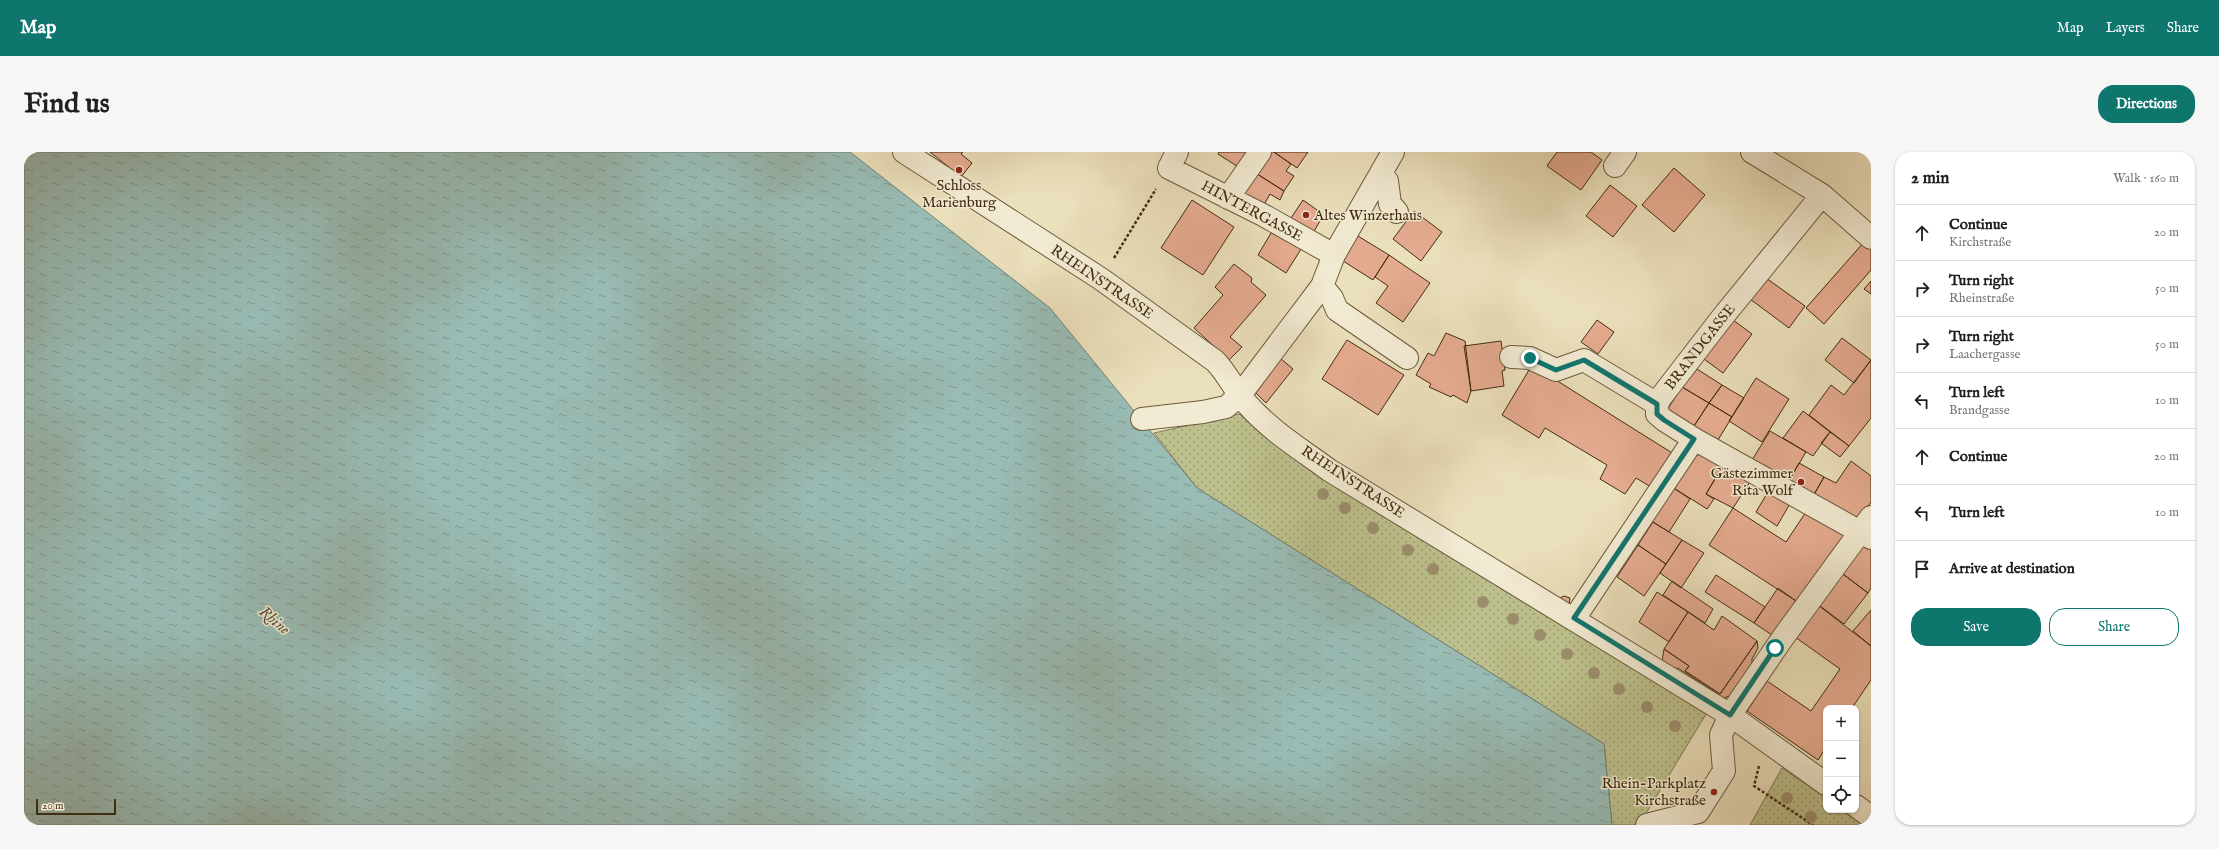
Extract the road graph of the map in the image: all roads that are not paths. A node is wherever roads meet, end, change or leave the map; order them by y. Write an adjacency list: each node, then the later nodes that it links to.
1 (904, 152): 15 (street, RHEINSTRASSE)
2 (1260, 152): 8 (street)
3 (1393, 152): 6 (street)
4 (1752, 152): 7 (street)
5 (1173, 160): 8 (street, HINTERGASSE)
6 (1380, 176): 9 (street); 11 (street)
7 (1822, 196): 10 (street); 16 (street, BRANDGASSE)
8 (1228, 198): 11 (street, HINTERGASSE)
9 (1397, 212)
10 (1871, 238)
11 (1334, 255): 12 (street)
12 (1322, 286): 14 (street); 15 (street)
13 (1511, 357): 16 (street)
14 (1407, 358)
15 (1240, 394): 17 (street); 20 (street, RHEINSTRASSE)
16 (1657, 404): 18 (street, BRANDGASSE)
17 (1142, 420)
18 (1694, 439): 19 (street, BRANDGASSE); 20 (street)
19 (1867, 529): 21 (street)
20 (1574, 618): 21 (street, RHEINSTRASSE)
21 (1730, 715): 22 (street, RHEINSTRASSE); 25 (street)
22 (1823, 782)
23 (1859, 808): 24 (street)
24 (1871, 817)
25 (1647, 825)

